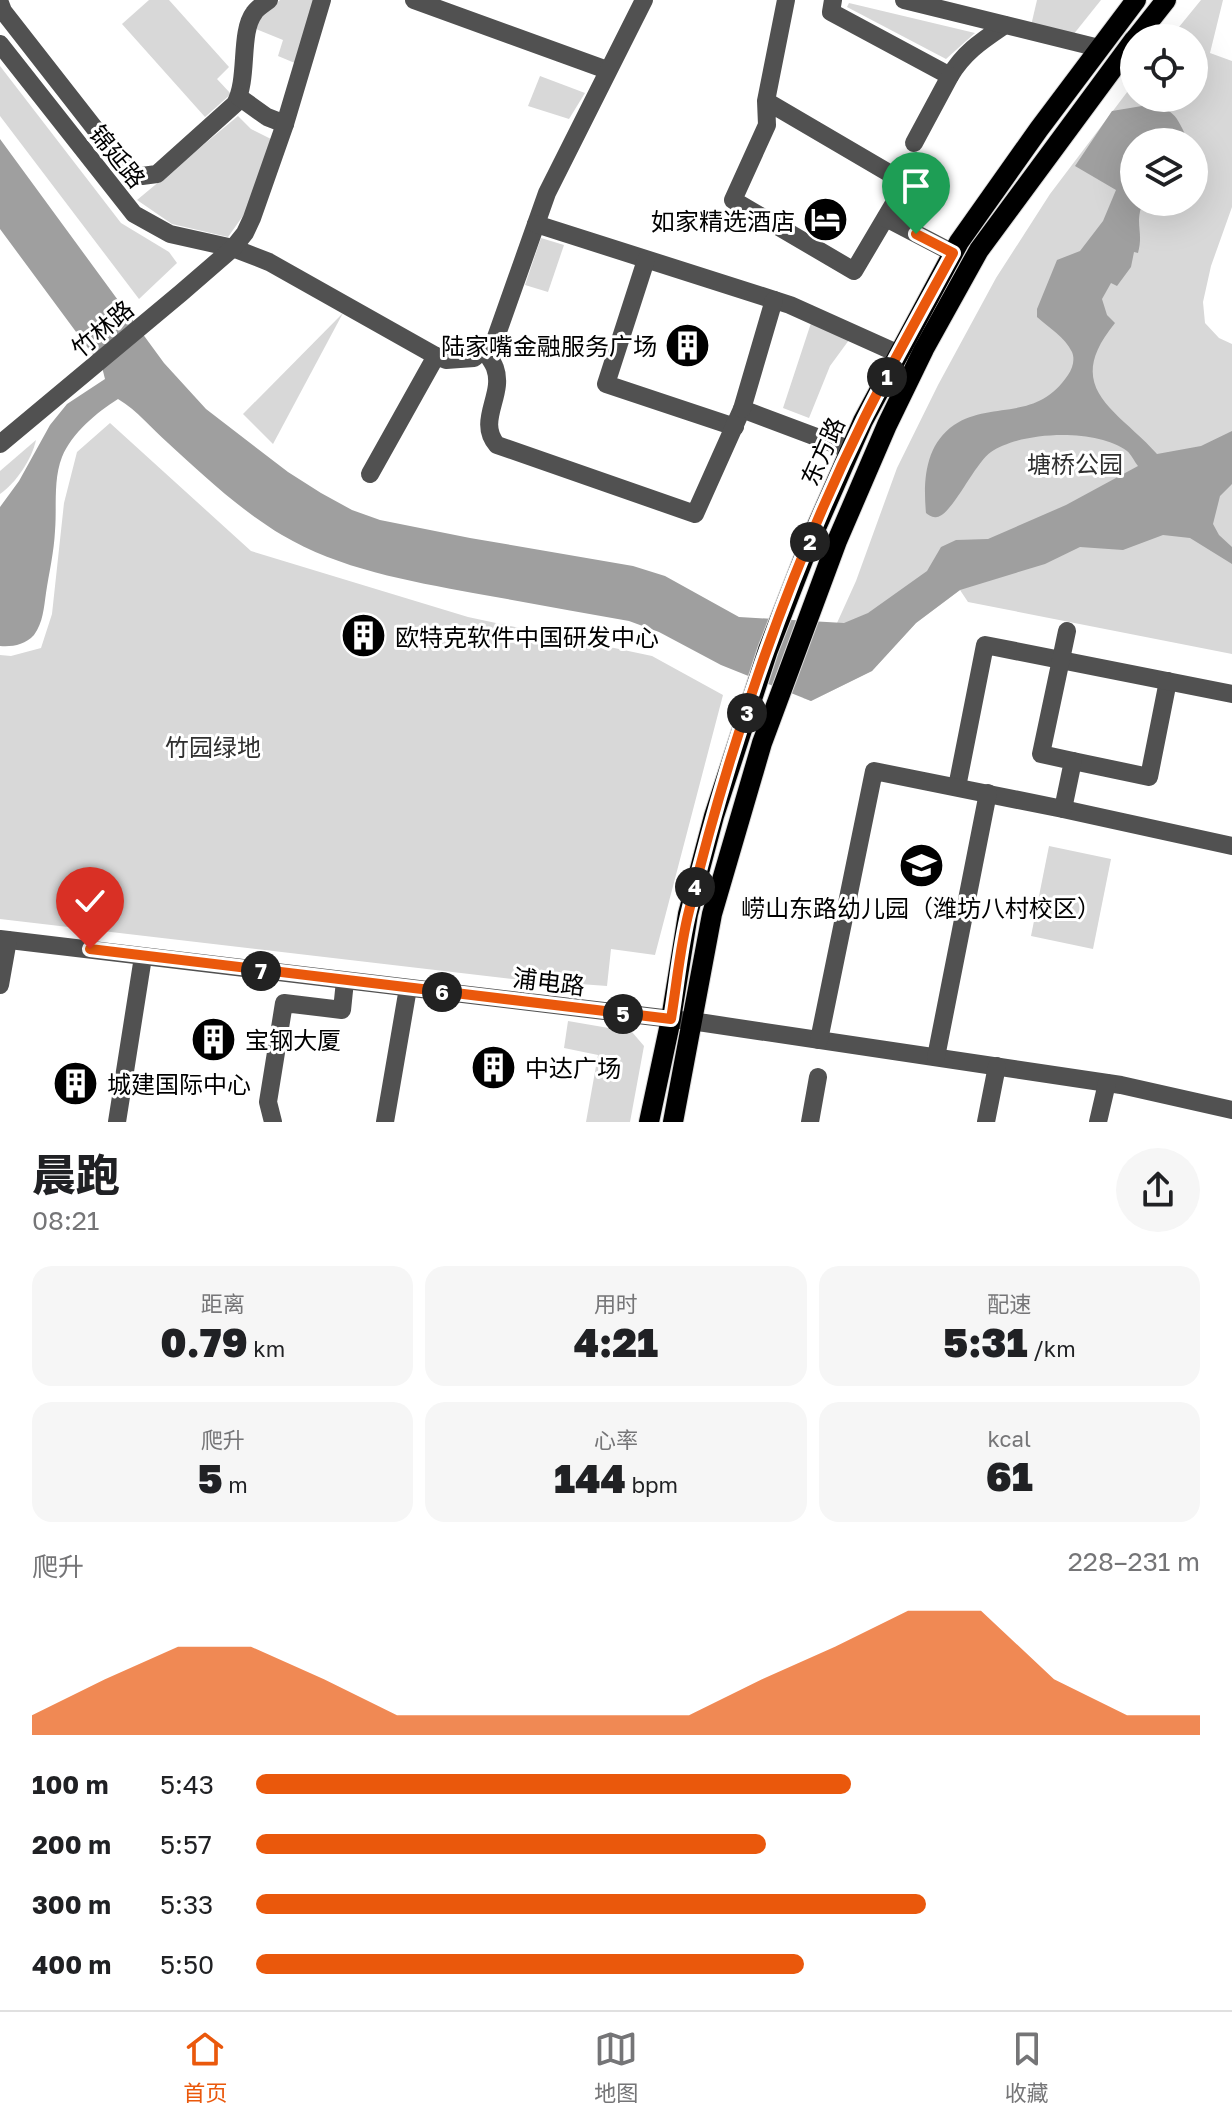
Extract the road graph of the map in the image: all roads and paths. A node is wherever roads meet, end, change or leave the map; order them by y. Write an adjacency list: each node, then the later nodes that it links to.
1 (269, 0): 18 (street)
2 (322, 0): 20 (street, 竹林路)
3 (414, 0): 16 (street)
4 (644, 0): 16 (street)
5 (786, 0): 19 (street)
6 (833, 0): 17 (street)
7 (904, 0): 12 (street)
8 (1136, 0): 14 (main road, 东方路)
9 (1166, 0): 11 (main road, 东方路)
10 (0, 3): 18 (street)
11 (1147, 24)
12 (1005, 25): 14 (street); 17 (street)
13 (0, 44): 24 (street, 锦延路)
14 (1099, 48): 25 (main road, 东方路)
15 (1120, 59): 49 (main road, 东方路)
16 (607, 70): 23 (street)
17 (950, 76): 21 (street)
18 (239, 97): 20 (street)
19 (766, 101): 22 (street); 22 (street)
20 (285, 124): 24 (street, 竹林路)
21 (914, 143)
22 (886, 218): 25 (street)
23 (536, 224): 26 (street); 28 (street)
24 (233, 248): 30 (street, 锦延路); 32 (street, 竹林路)
25 (953, 253): 29 (main road, 东方路)
26 (646, 260): 27 (street); 31 (street)
27 (774, 300): 29 (street); 31 (street)
28 (485, 351): 30 (street); 31 (street)
29 (899, 354): 33 (main road, 东方路)
30 (436, 356): 34 (street)
31 (739, 418): 33 (street)
32 (0, 444)
33 (851, 450): 49 (main road, 东方路)
34 (370, 474)
35 (1067, 631): 36 (street)
36 (1061, 660): 37 (street); 39 (street); 40 (street)
37 (1168, 681): 38 (street); 39 (street)
38 (1232, 694)
39 (1073, 761): 42 (street)
40 (957, 787): 41 (street); 50 (street)
41 (988, 793): 42 (street); 51 (street)
42 (1063, 809): 43 (street)
43 (1232, 846)
44 (4, 940): 45 (street, 浦电路); 47 (street)
45 (143, 957): 46 (street, 浦电路); 56 (street)
46 (345, 981): 48 (street, 浦电路); 57 (street)
47 (0, 985)
48 (408, 988): 49 (street, 浦电路); 58 (street)
49 (681, 1020): 50 (street, 浦电路); 59 (main road, 东方路); 60 (main road, 东方路)
50 (819, 1040): 51 (street, 浦电路)
51 (936, 1057): 52 (street, 浦电路)
52 (997, 1066): 54 (street, 浦电路); 62 (street)
53 (818, 1077): 61 (street)
54 (1107, 1083): 55 (street, 浦电路); 63 (street)
55 (1228, 1114)
56 (117, 1122)
57 (273, 1122)
58 (385, 1122)
59 (649, 1122)
60 (673, 1122)
61 (810, 1122)
62 (986, 1122)
63 (1098, 1122)

